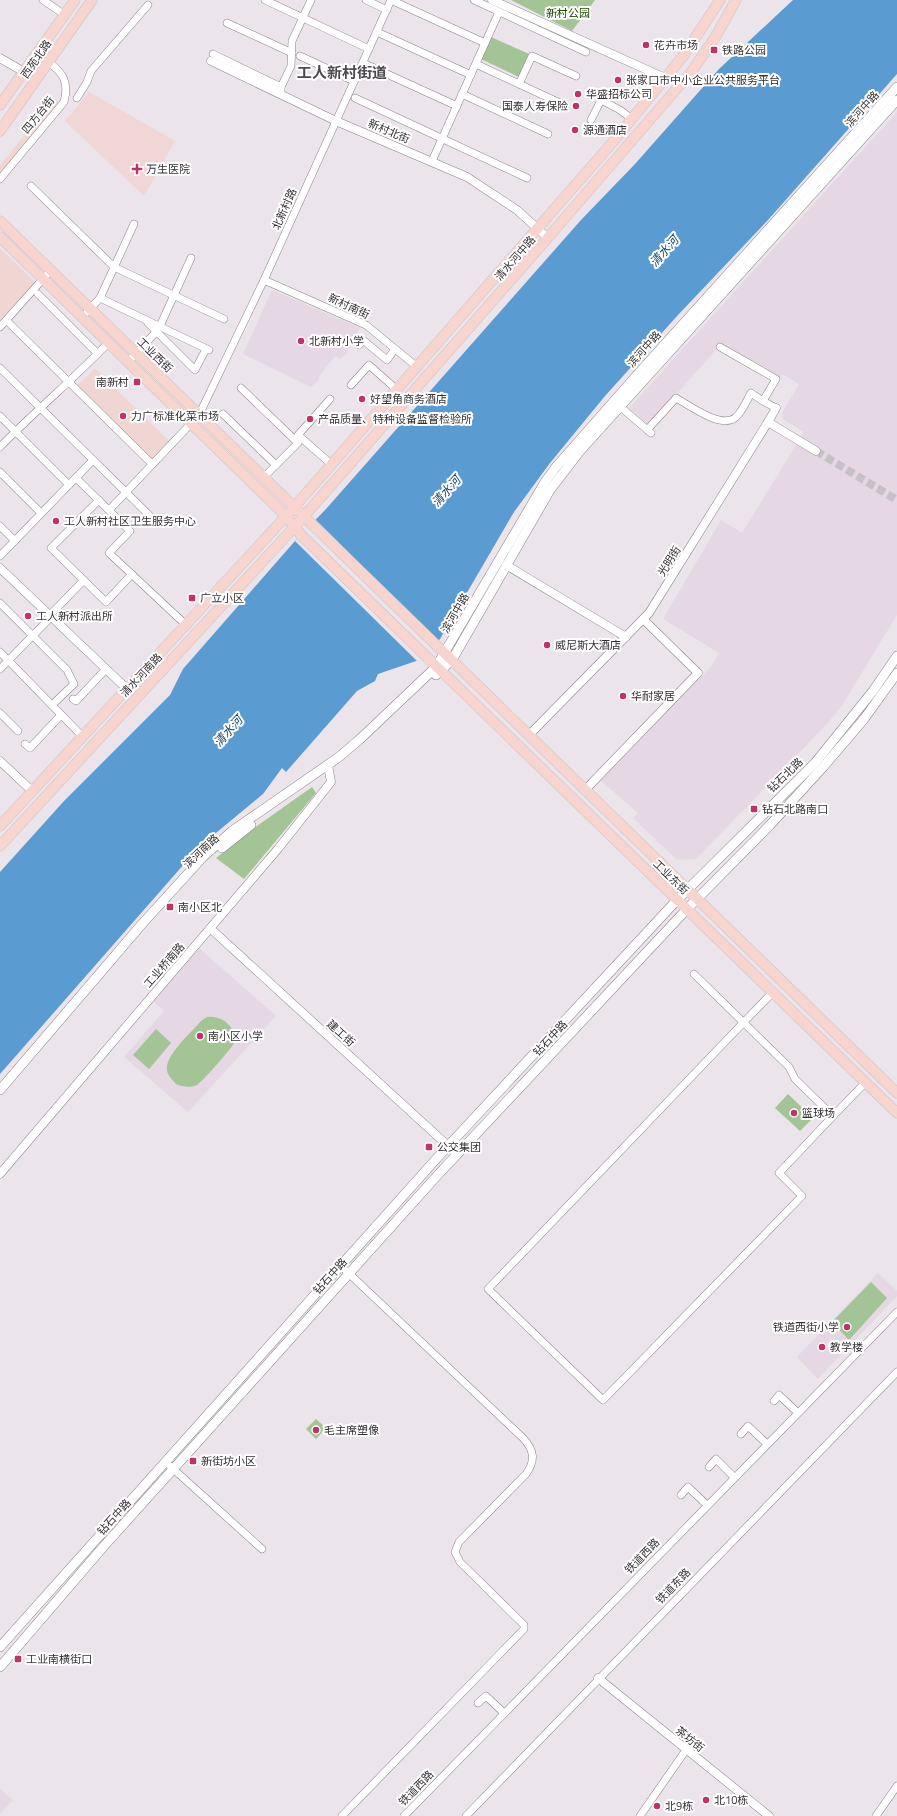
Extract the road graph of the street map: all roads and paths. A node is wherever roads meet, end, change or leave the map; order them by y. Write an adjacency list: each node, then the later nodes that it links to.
1 (43, 0): 15 (street)
2 (75, 0): 15 (main road, 西苑北路)
3 (92, 0): 26 (main road, 西苑北路)
4 (265, 0): 16 (street)
5 (311, 0): 16 (street)
6 (366, 0): 13 (street)
7 (391, 0): 13 (street, 北新村路); 19 (street)
8 (474, 0): 14 (street)
9 (492, 0): 32 (street)
10 (720, 0): 32 (main road, 清水河中路)
11 (736, 0): 58 (main road, 清水河中路)
12 (148, 5): 37 (street)
13 (387, 10): 18 (street, 北新村路)
14 (499, 12): 19 (street); 21 (street)
15 (64, 15): 29 (main road, 西苑北路)
16 (302, 18): 20 (street); 22 (street)
17 (227, 23): 22 (street)
18 (377, 32): 20 (street, 北新村路); 30 (street)
19 (485, 43): 28 (street)
20 (369, 49): 27 (street, 北新村路)
21 (586, 52)
22 (292, 53): 36 (street)
23 (300, 56): 33 (street)
24 (0, 58): 29 (street)
25 (212, 58): 36 (street, 新村北街)
26 (48, 62): 37 (street, 四方台街); 47 (main road, 西苑北路)
27 (363, 63): 33 (street, 北新村路); 43 (street)
28 (476, 64): 30 (street); 34 (street)
29 (24, 72): 42 (main road, 西苑北路)
30 (471, 75): 38 (street)
31 (576, 76): 34 (street)
32 (664, 78): 44 (main road, 清水河中路)
33 (354, 81): 46 (street, 北新村路)
34 (519, 84): 41 (street)
35 (897, 87): 88 (main road, 滨河中路)
36 (281, 91): 46 (street, 新村北街)
37 (66, 92): 52 (street, 四方台街)
38 (462, 94): 43 (street); 48 (street)
39 (355, 98): 49 (street)
40 (897, 100): 88 (main road, 滨河中路)
41 (562, 104)
42 (0, 105)
43 (457, 106): 49 (street)
44 (632, 119): 45 (street); 56 (main road, 清水河中路)
45 (591, 120)
46 (336, 121): 50 (street, 新村北街); 63 (street, 北新村路)
47 (0, 131)
48 (548, 134)
49 (442, 139): 50 (street); 51 (street)
50 (432, 161): 56 (street, 新村北街)
51 (527, 178)
52 (0, 179)
53 (31, 186): 60 (street)
54 (0, 221): 61 (main road, 工业西街)
55 (134, 224): 60 (street)
56 (537, 228): 58 (street, 新村北街); 80 (main road, 清水河中路)
57 (0, 237): 62 (main road)
58 (548, 238): 113 (main road, 清水河中路)
59 (191, 258): 65 (street)
60 (114, 267): 65 (street); 66 (street)
61 (51, 270): 62 (street); 67 (main road, 工业西街)
62 (43, 278): 68 (main road); 71 (street)
63 (264, 280): 76 (street, 新村南街); 92 (street, 北新村路)
64 (38, 294): 78 (street)
65 (174, 296): 69 (street); 72 (street)
66 (100, 298): 67 (street); 72 (street)
67 (90, 308): 68 (street); 77 (main road, 工业西街)
68 (82, 316): 73 (main road)
69 (224, 319)
70 (9, 323): 82 (street)
71 (0, 326)
72 (158, 329): 72 (street); 77 (street)
73 (109, 342): 78 (street); 79 (main road)
74 (359, 345): 76 (street)
75 (720, 347): 87 (street)
76 (395, 349): 80 (street, 新村南街)
77 (136, 353): 79 (street); 92 (main road, 工业西街)
78 (98, 354): 82 (street)
79 (128, 362): 95 (main road)
80 (416, 366): 85 (main road, 清水河中路)
81 (0, 368): 89 (street)
82 (69, 382): 89 (street); 100 (street)
83 (351, 385): 85 (street)
84 (241, 388): 102 (street)
85 (396, 389): 101 (main road, 清水河中路)
86 (330, 399): 101 (street)
87 (763, 401): 88 (street); 90 (street)
88 (617, 404): 123 (main road, 滨河中路); 134 (main road, 滨河中路)
89 (40, 407): 96 (street); 99 (street)
90 (776, 408): 94 (street, 光明街)
91 (223, 414): 102 (street)
92 (200, 415): 95 (street, 北新村路); 104 (main road, 工业西街)
93 (0, 416): 96 (street)
94 (768, 422): 98 (street); 129 (street, 光明街)
95 (191, 423): 100 (street, 北新村路); 110 (main road)
96 (15, 432): 97 (street); 106 (street)
97 (0, 448)
98 (816, 451)
99 (93, 460): 105 (street); 108 (street)
100 (152, 464): 108 (street, 北新村路)
101 (331, 464): 109 (main road, 清水河中路)
102 (276, 465): 104 (street)
103 (0, 472): 115 (street)
104 (264, 477): 107 (main road, 工业西街)
105 (76, 478): 106 (street); 111 (street)
106 (69, 485): 115 (street)
107 (276, 489): 109 (main road); 114 (main road, 工业西街)
108 (126, 493): 112 (street, 北新村路); 116 (street)
109 (305, 494): 114 (main road, 清水河中路)
110 (269, 499): 114 (main road); 120 (main road)
111 (98, 500): 125 (street); 126 (street)
112 (112, 507)
113 (311, 509): 117 (main road); 119 (main road, 清水河中路)
114 (289, 512): 117 (main road, 工业东街); 119 (main road, 工业东街); 120 (main road, 清水河南路)
115 (42, 513): 121 (street)
116 (149, 515)
117 (311, 524): 134 (main road, 工业东街)
118 (0, 526): 121 (street)
119 (298, 528): 139 (main road, 工业东街); 155 (main road, 清水河南路)
120 (270, 533): 130 (main road, 清水河南路)
121 (15, 541): 122 (street)
122 (0, 556)
123 (506, 565): 132 (street); 134 (main road, 滨河中路)
124 (2, 573): 128 (street)
125 (132, 574): 126 (street); 130 (street)
126 (84, 580): 128 (street)
127 (0, 603): 131 (street)
128 (51, 616): 131 (street); 138 (street)
129 (643, 619): 132 (street, 光明街); 152 (street)
130 (185, 624): 141 (main road, 清水河南路)
131 (33, 636): 136 (street); 143 (street)
132 (626, 637): 147 (street, 光明街)
133 (0, 652): 136 (street)
134 (445, 653): 139 (main road, 滨河南路); 147 (main road, 工业东街)
135 (897, 656): 156 (main road, 钻石北路)
136 (8, 660): 137 (street); 143 (street)
137 (0, 669)
138 (106, 669): 141 (street); 142 (street)
139 (438, 669): 151 (main road, 滨河南路); 158 (main road, 工业东街)
140 (897, 673): 157 (main road, 钻石北路)
141 (126, 688): 148 (main road, 清水河南路)
142 (73, 699)
143 (52, 705): 145 (street)
144 (0, 713): 146 (street)
145 (61, 715): 148 (street); 149 (street)
146 (18, 731)
147 (529, 735): 152 (main road, 工业东街)
148 (82, 736): 153 (main road, 清水河南路)
149 (25, 744)
150 (0, 760): 153 (street)
151 (329, 767): 160 (street, 工业桥南路); 165 (main road, 滨河南路); 167 (main road, 滨河南路)
152 (586, 790): 156 (main road, 工业东街)
153 (32, 791): 154 (main road, 清水河南路)
154 (0, 826)
155 (0, 846)
156 (688, 889): 157 (main road, 工业东街); 158 (main road, 钻石北路)
157 (698, 899): 159 (main road, 钻石北路); 166 (main road, 工业东街)
158 (677, 900): 159 (main road, 工业东街); 170 (main road, 钻石中路)
159 (687, 909): 162 (main road, 工业东街); 171 (main road, 钻石中路)
160 (210, 928): 170 (street, 建工街); 172 (street, 工业桥南路)
161 (694, 974): 163 (street)
162 (773, 992): 163 (street); 164 (main road, 工业东街)
163 (744, 1022): 169 (street); 169 (street)
164 (866, 1082): 168 (main road, 工业东街); 169 (street)
165 (0, 1090)
166 (897, 1092)
167 (0, 1097)
168 (897, 1113)
169 (833, 1116)
170 (448, 1146): 171 (street, 建工街); 173 (main road, 钻石中路)
171 (457, 1154): 174 (main road, 钻石中路)
172 (0, 1174)
173 (341, 1266): 174 (street); 181 (main road, 钻石中路)
174 (348, 1273): 183 (main road, 钻石中路); 196 (street)
175 (897, 1312): 178 (street, 铁道西路)
176 (897, 1372): 190 (street, 铁道东路)
177 (774, 1401): 178 (street)
178 (797, 1412): 180 (street, 铁道西路)
179 (741, 1434): 180 (street)
180 (767, 1444): 184 (street, 铁道西路)
181 (166, 1462): 183 (street); 188 (main road, 钻石中路)
182 (708, 1467): 184 (street)
183 (173, 1469): 187 (street); 189 (main road, 钻石中路)
184 (734, 1477): 186 (street, 铁道西路)
185 (680, 1495): 186 (street)
186 (707, 1505): 192 (street, 铁道西路)
187 (262, 1549)
188 (0, 1647)
189 (0, 1667)
190 (598, 1678): 193 (street, 茶坊街); 198 (street, 铁道东路)
191 (478, 1703): 192 (street)
192 (504, 1713): 197 (street, 铁道西路)
193 (686, 1750): 199 (street); 200 (street, 茶坊街)
194 (897, 1786): 195 (street)
195 (894, 1797): 201 (street)
196 (342, 1816)
197 (404, 1816)
198 (466, 1816)
199 (640, 1816)
200 (769, 1816)
201 (876, 1816)

